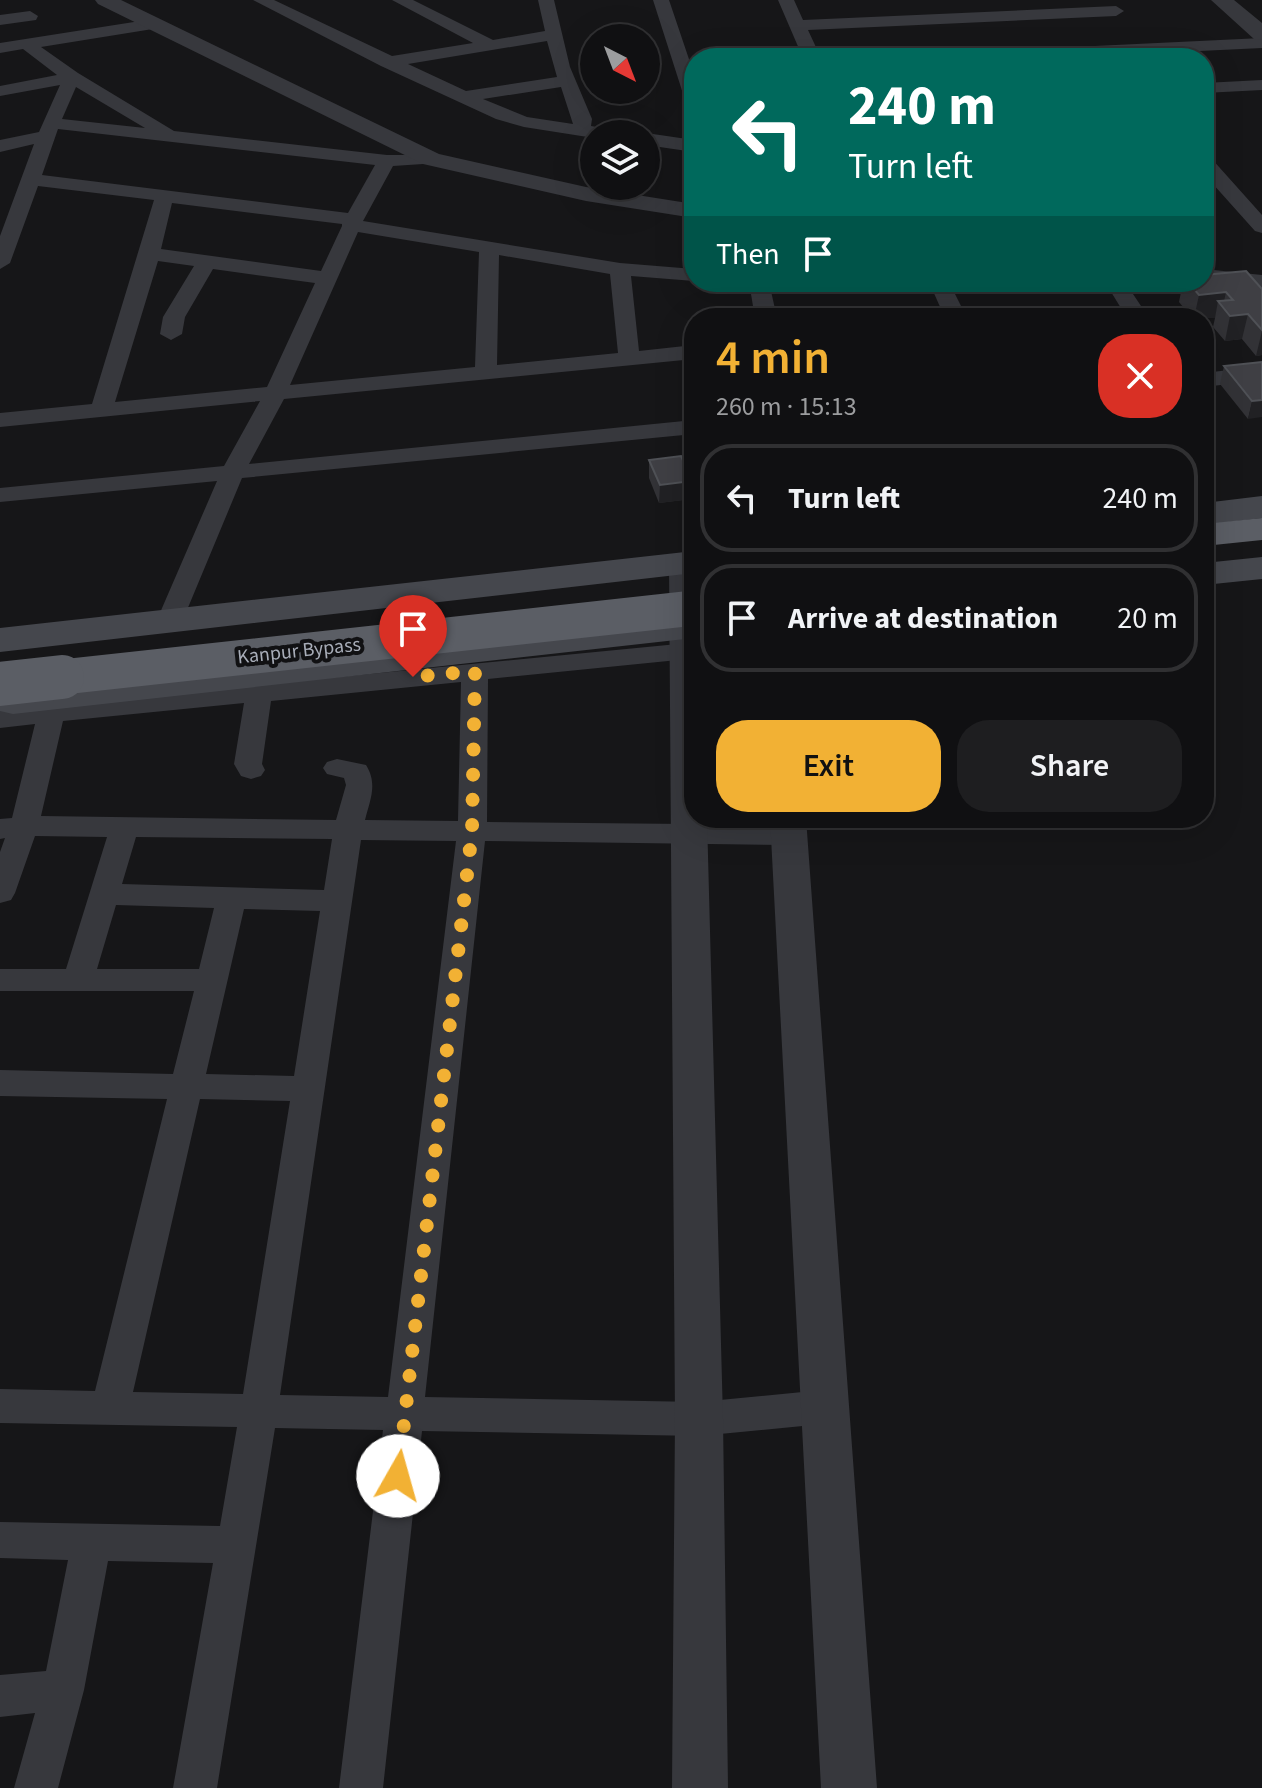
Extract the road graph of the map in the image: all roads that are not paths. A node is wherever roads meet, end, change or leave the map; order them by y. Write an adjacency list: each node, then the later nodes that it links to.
1 (105, 0): 15 (street)
2 (261, 0): 24 (street)
3 (400, 0): 20 (street)
4 (546, 0): 18 (street)
5 (661, 0): 25 (street)
6 (786, 0): 16 (street)
7 (904, 0): 13 (street)
8 (988, 0): 10 (street)
9 (1221, 0): 17 (street)
10 (998, 15): 11 (street); 13 (street)
11 (1121, 15): 23 (street)
12 (30, 16): 14 (street)
13 (916, 19): 16 (street)
14 (0, 20)
15 (153, 24): 19 (street); 39 (street)
16 (797, 25): 22 (street)
17 (1261, 34): 23 (street)
18 (554, 35): 20 (street); 27 (street)
19 (27, 44): 21 (street); 26 (street)
20 (490, 45): 24 (street)
21 (0, 48)
22 (807, 48)
23 (1158, 48)
24 (387, 62): 31 (street)
25 (684, 70)
26 (72, 77): 30 (street); 33 (street); 35 (street)
27 (567, 81): 31 (street); 32 (street)
28 (1262, 85): 29 (street)
29 (1214, 87)
30 (0, 91)
31 (463, 97): 34 (street)
32 (583, 120)
33 (48, 130): 35 (street); 38 (street); 42 (street)
34 (580, 130)
35 (170, 138): 40 (street)
36 (660, 141): 37 (street)
37 (684, 145)
38 (0, 146)
39 (431, 159): 40 (street); 44 (street)
40 (387, 161): 46 (street)
41 (1214, 173): 47 (street)
42 (31, 179): 43 (street); 45 (street)
43 (164, 197): 46 (street); 49 (street)
44 (684, 209)
45 (9, 218): 51 (street)
46 (352, 222): 48 (street); 54 (street)
47 (1262, 227)
48 (489, 247): 52 (street); 60 (street)
49 (150, 254): 50 (street); 64 (street)
50 (207, 262): 54 (street); 57 (street)
51 (0, 263)
52 (620, 269): 53 (street); 59 (street)
53 (684, 274)
54 (327, 278): 63 (street)
55 (1214, 278): 56 (street)
56 (1262, 283)
57 (171, 334)
58 (684, 353): 59 (street)
59 (629, 358): 60 (street)
60 (486, 372): 63 (street)
61 (1262, 373): 62 (street)
62 (1214, 379)
63 (274, 392): 64 (street); 67 (street)
64 (102, 409): 65 (street)
65 (0, 420)
66 (684, 428): 67 (street)
67 (232, 473): 68 (street); 82 (street)
68 (0, 495)
69 (1262, 507): 70 (main road)
70 (1214, 513)
71 (1262, 529): 72 (highway)
72 (1214, 534)
73 (1262, 548): 74 (highway)
74 (1214, 553)
75 (1262, 568): 76 (main road)
76 (1214, 573)
77 (684, 617): 82 (main road)
78 (684, 617): 84 (highway, Kanpur Bypass)
79 (684, 618): 86 (highway, Kanpur Bypass, bridge)
80 (684, 618): 88 (main road)
81 (684, 619): 85 (street)
82 (169, 622): 83 (main road)
83 (0, 640)
84 (0, 662)
85 (475, 671): 87 (street); 99 (street)
86 (0, 684)
87 (259, 692): 89 (street); 92 (street)
88 (0, 704)
89 (51, 713): 90 (street); 94 (street)
90 (0, 719)
91 (350, 764): 98 (street)
92 (251, 770)
93 (124, 827): 94 (street); 98 (street); 102 (street)
94 (12, 828): 101 (street)
95 (691, 828): 100 (street)
96 (772, 828): 100 (street)
97 (788, 828): 112 (street)
98 (348, 829): 99 (street); 104 (street)
99 (472, 831): 100 (street); 115 (street)
100 (691, 833): 116 (street)
101 (0, 893)
102 (104, 894): 103 (street); 106 (street)
103 (232, 896): 104 (street); 107 (street)
104 (337, 901): 110 (street)
105 (0, 980): 106 (street)
106 (78, 980): 107 (street)
107 (211, 980): 109 (street)
108 (0, 1083): 109 (street)
109 (187, 1086): 110 (street); 113 (street)
110 (308, 1089): 114 (street)
111 (0, 1406): 113 (street)
112 (823, 1407): 116 (street); 126 (street)
113 (110, 1408): 114 (street)
114 (259, 1411): 115 (street); 119 (street)
115 (406, 1413): 116 (street); 124 (street)
116 (699, 1419): 125 (street)
117 (0, 1540): 118 (street)
118 (91, 1542): 119 (street); 120 (street)
119 (237, 1545): 123 (street)
120 (63, 1690): 121 (street); 122 (street)
121 (0, 1696)
122 (36, 1788)
123 (195, 1788)
124 (361, 1788)
125 (700, 1788)
126 (849, 1788)

